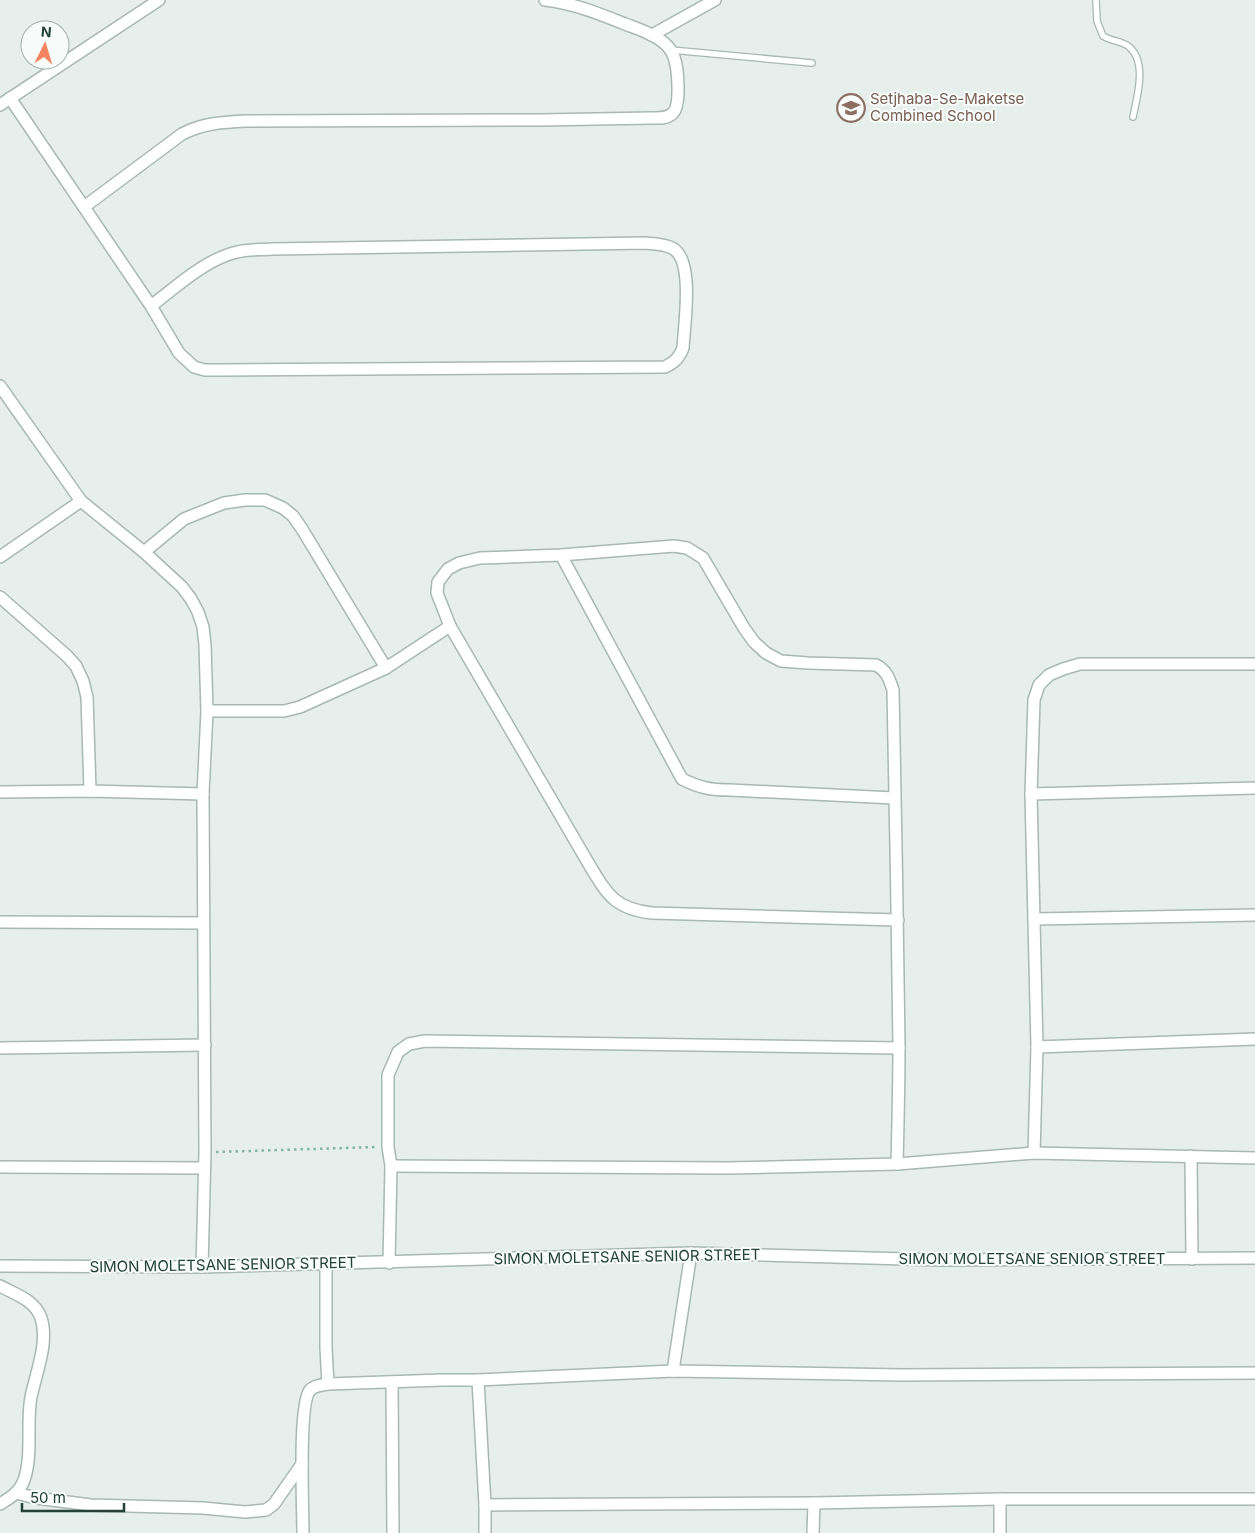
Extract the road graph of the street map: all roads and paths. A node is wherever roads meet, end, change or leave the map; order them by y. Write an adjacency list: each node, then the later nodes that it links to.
1 (159, 0): 8 (street)
2 (545, 0): 5 (street)
3 (715, 0): 5 (street)
4 (1096, 0): 9 (lane)
5 (652, 35): 6 (street)
6 (670, 50): 7 (lane); 10 (street)
7 (812, 63)
8 (5, 102): 10 (street)
9 (1133, 117)
10 (84, 207): 11 (street)
11 (151, 306): 11 (street)
12 (0, 386): 13 (street)
13 (10, 400): 14 (street); 15 (street)
14 (0, 407)
15 (80, 501): 16 (street); 18 (street)
16 (144, 552): 22 (street); 23 (street)
17 (561, 554): 20 (street); 29 (street); 29 (street)
18 (0, 557)
19 (0, 597): 25 (street)
20 (450, 626): 22 (street); 32 (street)
21 (1255, 664): 28 (street)
22 (386, 668): 23 (street)
23 (207, 711): 27 (street)
24 (1255, 788): 28 (street)
25 (90, 791): 26 (street); 27 (street)
26 (0, 792)
27 (203, 794): 34 (street)
28 (1031, 794): 31 (street)
29 (894, 798): 32 (street)
30 (1255, 915): 31 (street)
31 (1034, 919): 37 (street)
32 (898, 920): 39 (street)
33 (0, 922): 34 (street)
34 (203, 923): 36 (street)
35 (1255, 1039): 37 (street)
36 (204, 1045): 38 (street); 41 (street)
37 (1037, 1047): 42 (street)
38 (0, 1048)
39 (899, 1048): 40 (street); 45 (street)
40 (388, 1147): 41 (path); 46 (street)
41 (205, 1152): 48 (street)
42 (1034, 1152): 43 (street); 45 (street)
43 (1190, 1156): 44 (street); 51 (street)
44 (1255, 1158)
45 (897, 1164): 46 (street)
46 (391, 1166): 52 (street)
47 (0, 1168): 48 (street)
48 (204, 1168): 55 (street)
49 (691, 1254): 51 (street, SIMON MOLETSANE SENIOR STREET); 52 (street, SIMON MOLETSANE SENIOR STREET); 57 (street)
50 (1255, 1258): 51 (street, SIMON MOLETSANE SENIOR STREET)
51 (1192, 1259)
52 (389, 1263): 53 (street, SIMON MOLETSANE SENIOR STREET)
53 (326, 1264): 55 (street, SIMON MOLETSANE SENIOR STREET); 61 (street)
54 (0, 1266): 55 (street, SIMON MOLETSANE SENIOR STREET)
55 (202, 1267)
56 (0, 1286): 63 (street)
57 (673, 1371): 58 (street); 59 (street)
58 (1255, 1373)
59 (478, 1380): 60 (street); 68 (street)
60 (392, 1382): 61 (street); 70 (street)
61 (328, 1384): 62 (street)
62 (302, 1464): 63 (street); 69 (street)
63 (16, 1493): 67 (street)
64 (1000, 1499): 65 (street); 66 (street); 73 (street)
65 (1255, 1499)
66 (814, 1503): 68 (street); 72 (street)
67 (0, 1504)
68 (485, 1505): 71 (street)
69 (303, 1533)
70 (393, 1533)
71 (485, 1533)
72 (812, 1533)
73 (1000, 1533)

